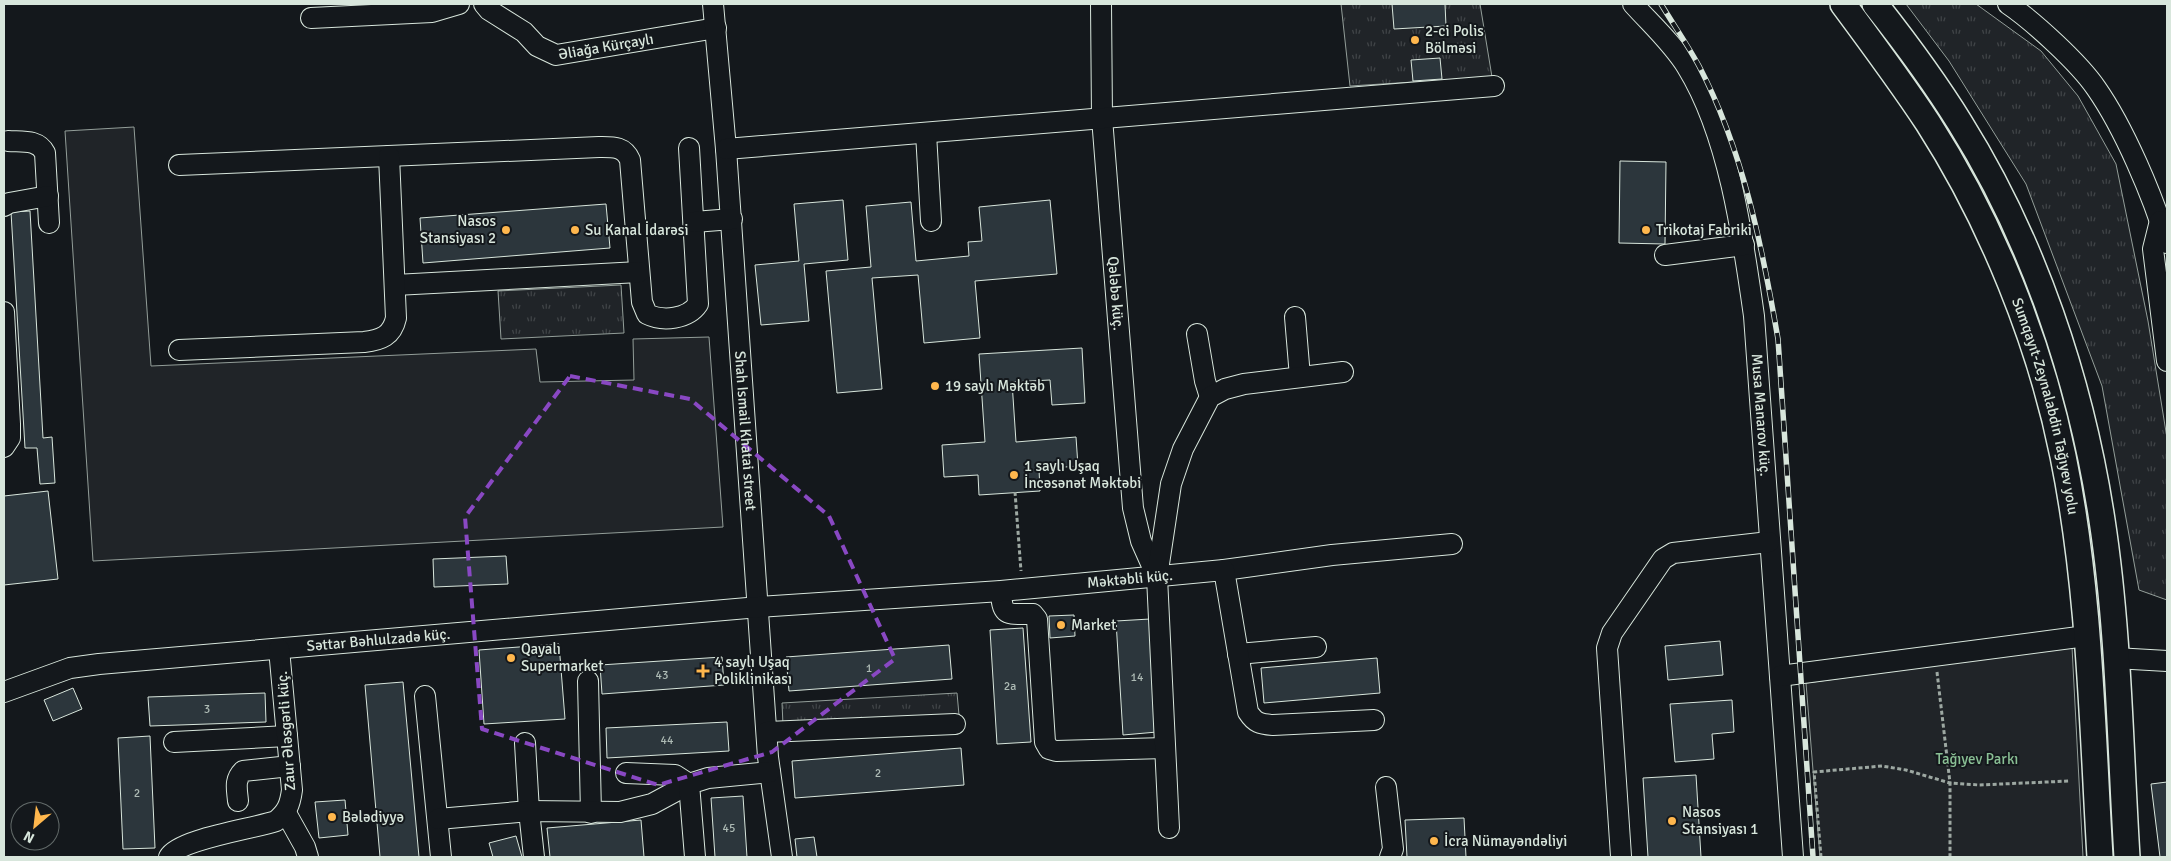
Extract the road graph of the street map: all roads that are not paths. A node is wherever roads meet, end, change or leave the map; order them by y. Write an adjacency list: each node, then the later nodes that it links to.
1 (459, 4): 9 (street)
2 (713, 4): 10 (street, Shah Ismail Khatai street)
3 (1101, 4): 12 (street, Qələbə küç.)
4 (1633, 4): 27 (street, Musa Manarov küç.)
5 (1842, 4): 46 (main road, Sumqayıt-Zeynalabdin Tağıyev yolu)
6 (1875, 4): 51 (main road, Sumqayıt-Zeynalabdin Tağıyev yolu)
7 (2008, 4): 23 (street)
8 (490, 6): 10 (street, Əliağa Kürçaylı)
9 (311, 18)
10 (716, 28): 16 (street, Shah Ismail Khatai street)
11 (1494, 86): 12 (street)
12 (1102, 118): 13 (street); 43 (street, Qələbə küç.)
13 (926, 132): 16 (street); 22 (street)
14 (8, 141): 19 (street)
15 (689, 148): 24 (street)
16 (726, 149): 21 (street, Shah Ismail Khatai street)
17 (389, 156): 18 (street); 29 (street); 30 (street)
18 (179, 165)
19 (48, 196): 20 (street); 25 (street)
20 (4, 206)
21 (732, 219): 24 (street); 45 (street, Shah Ismail Khatai street)
22 (930, 221)
23 (2160, 221): 26 (street); 35 (street)
24 (694, 222): 29 (street)
25 (49, 224)
26 (2167, 243)
27 (1744, 245): 28 (street); 40 (street, Musa Manarov küç.)
28 (1665, 255)
29 (640, 272): 30 (street)
30 (394, 286): 34 (street)
31 (4, 312): 39 (street)
32 (1295, 317): 37 (street)
33 (1197, 334): 38 (street)
34 (180, 350)
35 (2167, 361)
36 (1343, 372): 37 (street)
37 (1300, 377): 38 (street)
38 (1210, 397): 43 (street)
39 (4, 447)
40 (1769, 542): 52 (street, Musa Manarov küç.); 74 (street)
41 (1452, 544): 42 (street, Məktəbli küç.)
42 (1224, 570): 43 (street, Məktəbli küç.); 49 (street)
43 (1157, 577): 44 (street, Məktəbli küç.); 62 (street)
44 (1001, 591): 45 (street, Məktəbli küç.); 62 (street)
45 (759, 607): 48 (street, Səttar Bəhlulzadə küç.); 58 (street, Shah Ismail Khatai street)
46 (2086, 636): 52 (street); 83 (main road, Sumqayıt-Zeynalabdin Tağıyev yolu)
47 (1316, 647): 49 (street)
48 (279, 649): 54 (street, Səttar Bəhlulzadə küç.); 59 (street, Zaur Ələsgərli küç.)
49 (1238, 654): 56 (street)
50 (2166, 656): 51 (street)
51 (2115, 658): 84 (main road, Sumqayıt-Zeynalabdin Tağıyev yolu)
52 (1780, 676): 82 (street, Musa Manarov küç.)
53 (588, 681): 71 (street)
54 (4, 692)
55 (424, 696): 72 (street)
56 (1374, 720)
57 (955, 724): 58 (street)
58 (767, 732): 64 (street, Shah Ismail Khatai street)
59 (287, 736): 60 (street); 63 (street, Zaur Ələsgərli küç.)
60 (174, 742)
61 (525, 743): 69 (street)
62 (1165, 748): 73 (street)
63 (290, 766): 68 (street); 70 (street, Zaur Ələsgərli küç.)
64 (770, 772): 66 (street); 80 (street, Shah Ismail Khatai street)
65 (626, 773): 66 (street)
66 (689, 784): 71 (street); 79 (street)
67 (1386, 787): 81 (street)
68 (238, 801)
69 (529, 811): 71 (street); 72 (street); 78 (street)
70 (286, 813): 75 (street, Zaur Ələsgərli küç.); 76 (street, Zaur Ələsgərli küç.)
71 (591, 813)
72 (438, 819): 77 (street)
73 (1168, 828)
74 (1621, 856)
75 (169, 857)
76 (308, 857)
77 (441, 857)
78 (534, 857)
79 (695, 857)
80 (782, 857)
81 (1390, 857)
82 (1793, 857)
83 (2100, 857)
84 (2127, 857)

